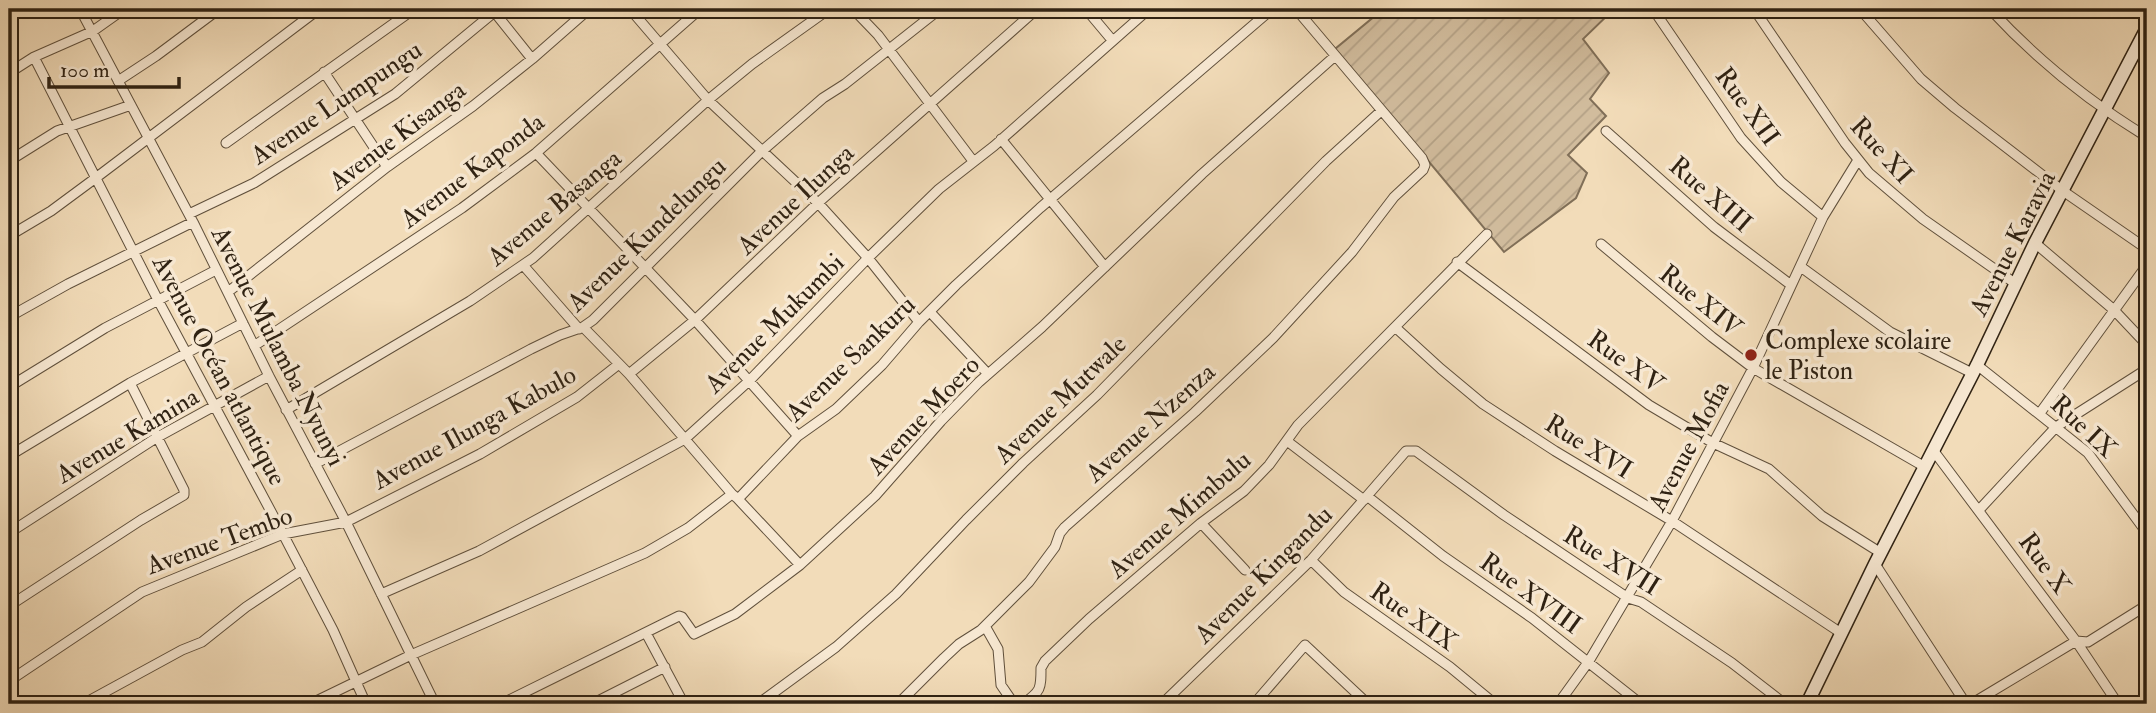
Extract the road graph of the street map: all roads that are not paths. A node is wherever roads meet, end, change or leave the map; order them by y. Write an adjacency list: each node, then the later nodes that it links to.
1 (80, 9): 22 (street, Avenue Mulamba Nyunyi)
2 (124, 9): 22 (street)
3 (219, 9): 32 (street)
4 (319, 9): 42 (street)
5 (414, 9): 30 (street)
6 (589, 9): 29 (street, Avenue Kisanga)
7 (630, 9): 25 (street)
8 (700, 9): 25 (street, Avenue Kaponda)
9 (829, 9): 33 (street, Avenue Basanga)
10 (853, 9): 26 (street)
11 (940, 9): 26 (street, Avenue Kundelungu)
12 (1037, 9): 34 (street, Avenue Ilunga)
13 (1086, 9): 24 (street)
14 (1149, 9): 24 (street, Avenue Mukumbi)
15 (1272, 9): 53 (street, Avenue Sankuru)
16 (1296, 9): 27 (street)
17 (1653, 9): 56 (street, Rue XII)
18 (1754, 9): 47 (street, Rue XI)
19 (1860, 9): 52 (street)
20 (1990, 9): 37 (street)
21 (495, 10): 29 (street); 38 (street, Avenue Lumpungu)
22 (93, 32): 28 (street); 32 (street, Avenue Mulamba Nyunyi)
23 (2146, 32): 37 (street, Avenue Karavia)
24 (1112, 40): 43 (street, Avenue Mukumbi)
25 (659, 43): 33 (street); 46 (street, Avenue Kaponda)
26 (888, 48): 34 (street); 45 (street, Avenue Kundelungu)
27 (1335, 56): 36 (street); 68 (street, Avenue Moero)
28 (34, 57): 31 (street); 39 (street, Avenue Océan atlantique)
29 (532, 59): 50 (street, Avenue Kisanga)
30 (324, 72): 38 (street); 44 (street)
31 (9, 73)
32 (118, 80): 35 (street, Avenue Mulamba Nyunyi)
33 (708, 100): 45 (street); 55 (street, Avenue Basanga)
34 (930, 103): 49 (street); 54 (street, Avenue Ilunga)
35 (131, 104): 39 (street); 42 (street, Avenue Mulamba Nyunyi)
36 (1381, 111): 129 (street, Avenue Nzenza); 147 (street, Avenue Mutwale)
37 (2105, 111): 41 (street); 52 (street, Avenue Karavia)
38 (353, 118): 50 (street); 57 (street, Avenue Lumpungu)
39 (71, 126): 48 (street); 51 (street, Avenue Océan atlantique)
40 (1606, 131): 73 (street, Rue XIII)
41 (2147, 137)
42 (149, 139): 51 (street); 57 (street, Avenue Mulamba Nyunyi)
43 (1001, 139): 49 (street, Avenue Mukumbi); 53 (street)
44 (226, 143)
45 (762, 152): 54 (street); 71 (street, Avenue Kundelungu)
46 (536, 153): 55 (street); 85 (street, Avenue Kaponda)
47 (1858, 160): 56 (street, Avenue Mofia); 72 (street, Rue XI)
48 (9, 161)
49 (973, 161): 64 (street, Avenue Mukumbi)
50 (387, 167): 74 (street, Avenue Kisanga)
51 (97, 177): 59 (street); 63 (street, Avenue Océan atlantique)
52 (2063, 191): 60 (street, Avenue Karavia); 62 (street)
53 (1050, 200): 68 (street); 77 (street, Avenue Sankuru)
54 (818, 203): 64 (street); 79 (street, Avenue Ilunga)
55 (588, 209): 66 (street, Avenue Basanga); 71 (street)
56 (1823, 216): 69 (street, Avenue Mofia)
57 (191, 218): 63 (street, Avenue Lumpungu); 70 (street, Avenue Mulamba Nyunyi)
58 (1486, 234): 65 (street, Avenue Mimbulu)
59 (9, 236)
60 (2035, 243): 72 (street, Avenue Karavia); 76 (street)
61 (1601, 244): 88 (street, Rue XIV)
62 (2147, 249)
63 (133, 251): 75 (street, Avenue Océan atlantique); 78 (street, Avenue Lumpungu)
64 (869, 258): 80 (street); 94 (street, Avenue Mukumbi)
65 (1457, 262): 82 (street, Avenue Mimbulu); 105 (street, Rue XV)
66 (523, 265): 83 (street); 98 (street, Avenue Basanga)
67 (2147, 265): 76 (street)
68 (1105, 267): 92 (street, Avenue Moero)
69 (1801, 267): 73 (street, Avenue Mofia); 89 (street)
70 (216, 270): 74 (street, Avenue Mulamba Nyunyi); 75 (street)
71 (645, 270): 79 (street); 83 (street, Avenue Kundelungu)
72 (2016, 284): 89 (street, Avenue Karavia)
73 (1790, 285): 88 (street, Avenue Mofia)
74 (228, 292): 81 (street, Avenue Mulamba Nyunyi)
75 (159, 302): 86 (street, Avenue Océan atlantique); 96 (street)
76 (2114, 310): 84 (street); 99 (street)
77 (930, 312): 80 (street, Avenue Sankuru); 92 (street)
78 (9, 317)
79 (695, 320): 91 (street, Avenue Ilunga); 94 (street)
80 (919, 322): 101 (street, Avenue Sankuru)
81 (243, 323): 85 (street, Avenue Mulamba Nyunyi); 86 (street)
82 (1395, 327): 104 (street, Avenue Mimbulu); 115 (street, Rue XVI)
83 (581, 328): 87 (street); 108 (street, Avenue Kundelungu)
84 (2147, 345)
85 (254, 346): 93 (street, Avenue Mulamba Nyunyi)
86 (187, 354): 95 (street); 97 (street, Avenue Océan atlantique)
87 (619, 364): 91 (street); 114 (street, Avenue Ilunga Kabulo)
88 (1753, 368): 105 (street, Avenue Mofia); 109 (street, Rue XIV)
89 (1975, 369): 99 (street, Rue IX); 106 (street, Avenue Karavia)
90 (2147, 369): 100 (street)
91 (629, 374): 103 (street)
92 (988, 374): 122 (street, Avenue Moero)
93 (269, 376): 97 (street, Avenue Kamina); 98 (street, Avenue Mulamba Nyunyi)
94 (750, 380): 101 (street); 103 (street, Avenue Mukumbi)
95 (130, 383): 102 (street); 107 (street)
96 (9, 387)
97 (216, 405): 102 (street, Avenue Kamina); 119 (street, Avenue Océan atlantique)
98 (286, 410): 108 (street, Avenue Mulamba Nyunyi)
99 (2040, 413): 100 (street, Rue IX)
100 (2056, 427): 112 (street); 118 (street, Rue IX)
101 (798, 436): 110 (street, Avenue Sankuru)
102 (156, 438): 117 (street, Avenue Kamina); 128 (street)
103 (685, 439): 110 (street); 125 (street, Avenue Mukumbi)
104 (1287, 441): 111 (street); 116 (street, Avenue Mimbulu)
105 (1713, 443): 115 (street, Avenue Mofia); 121 (street, Rue XV)
106 (1933, 450): 109 (street, Avenue Karavia); 112 (street, Rue X)
107 (9, 456)
108 (315, 464): 114 (street, Avenue Mulamba Nyunyi)
109 (1925, 467): 121 (street, Avenue Karavia)
110 (735, 496): 122 (street); 133 (street, Avenue Sankuru)
111 (1366, 498): 113 (street, Avenue Kingandu); 120 (street, Avenue Kingandu); 126 (street, Rue XVII)
112 (1979, 510): 132 (street, Rue X)
113 (1394, 518): 134 (street, Rue XVIII)
114 (345, 522): 119 (street, Avenue Tembo); 125 (street, Avenue Mulamba Nyunyi)
115 (1672, 522): 126 (street, Avenue Mofia); 131 (street, Rue XVI)
116 (1201, 523): 124 (street); 150 (street, Avenue Mimbulu)
117 (9, 533)
118 (2147, 533)
119 (284, 534): 123 (street, Avenue Océan atlantique); 136 (street, Avenue Tembo)
120 (1311, 559): 151 (street, Avenue Kingandu); 155 (street, Rue XIX)
121 (1878, 559): 131 (street, Avenue Karavia); 159 (street)
122 (800, 565): 130 (street, Avenue Moero)
123 (302, 570): 137 (street, Avenue Océan atlantique); 140 (street)
124 (1245, 570)
125 (381, 594): 133 (street, Avenue Mulamba Nyunyi)
126 (1628, 598): 134 (street, Avenue Mofia); 158 (street, Rue XVII)
127 (2147, 605): 132 (street)
128 (9, 606)
129 (985, 626): 148 (street, Avenue Nzenza); 149 (street)
130 (646, 633): 135 (street); 144 (street, Avenue Moero)
131 (1841, 633): 139 (street, Avenue Karavia)
132 (2076, 641): 160 (street); 161 (street, Rue X)
133 (411, 655): 137 (street, Avenue Sankuru); 143 (street, Avenue Mulamba Nyunyi)
134 (1589, 661): 156 (street, Avenue Mofia); 157 (street, Rue XVIII)
135 (665, 667): 145 (street); 146 (street)
136 (9, 681)
137 (356, 683): 141 (street, Avenue Sankuru); 142 (street, Avenue Océan atlantique)
138 (1262, 695): 152 (street); 153 (street); 154 (street)
139 (1812, 701)
140 (83, 704)
141 (310, 704)
142 (366, 704)
143 (435, 704)
144 (501, 704)
145 (592, 704)
146 (684, 704)
147 (758, 704)
148 (898, 704)
149 (1014, 704)
150 (1023, 704)
151 (1162, 704)
152 (1254, 704)
153 (1271, 704)
154 (1368, 704)
155 (1495, 704)
156 (1558, 704)
157 (1642, 704)
158 (1785, 704)
159 (1966, 704)
160 (1971, 704)
161 (2118, 704)

